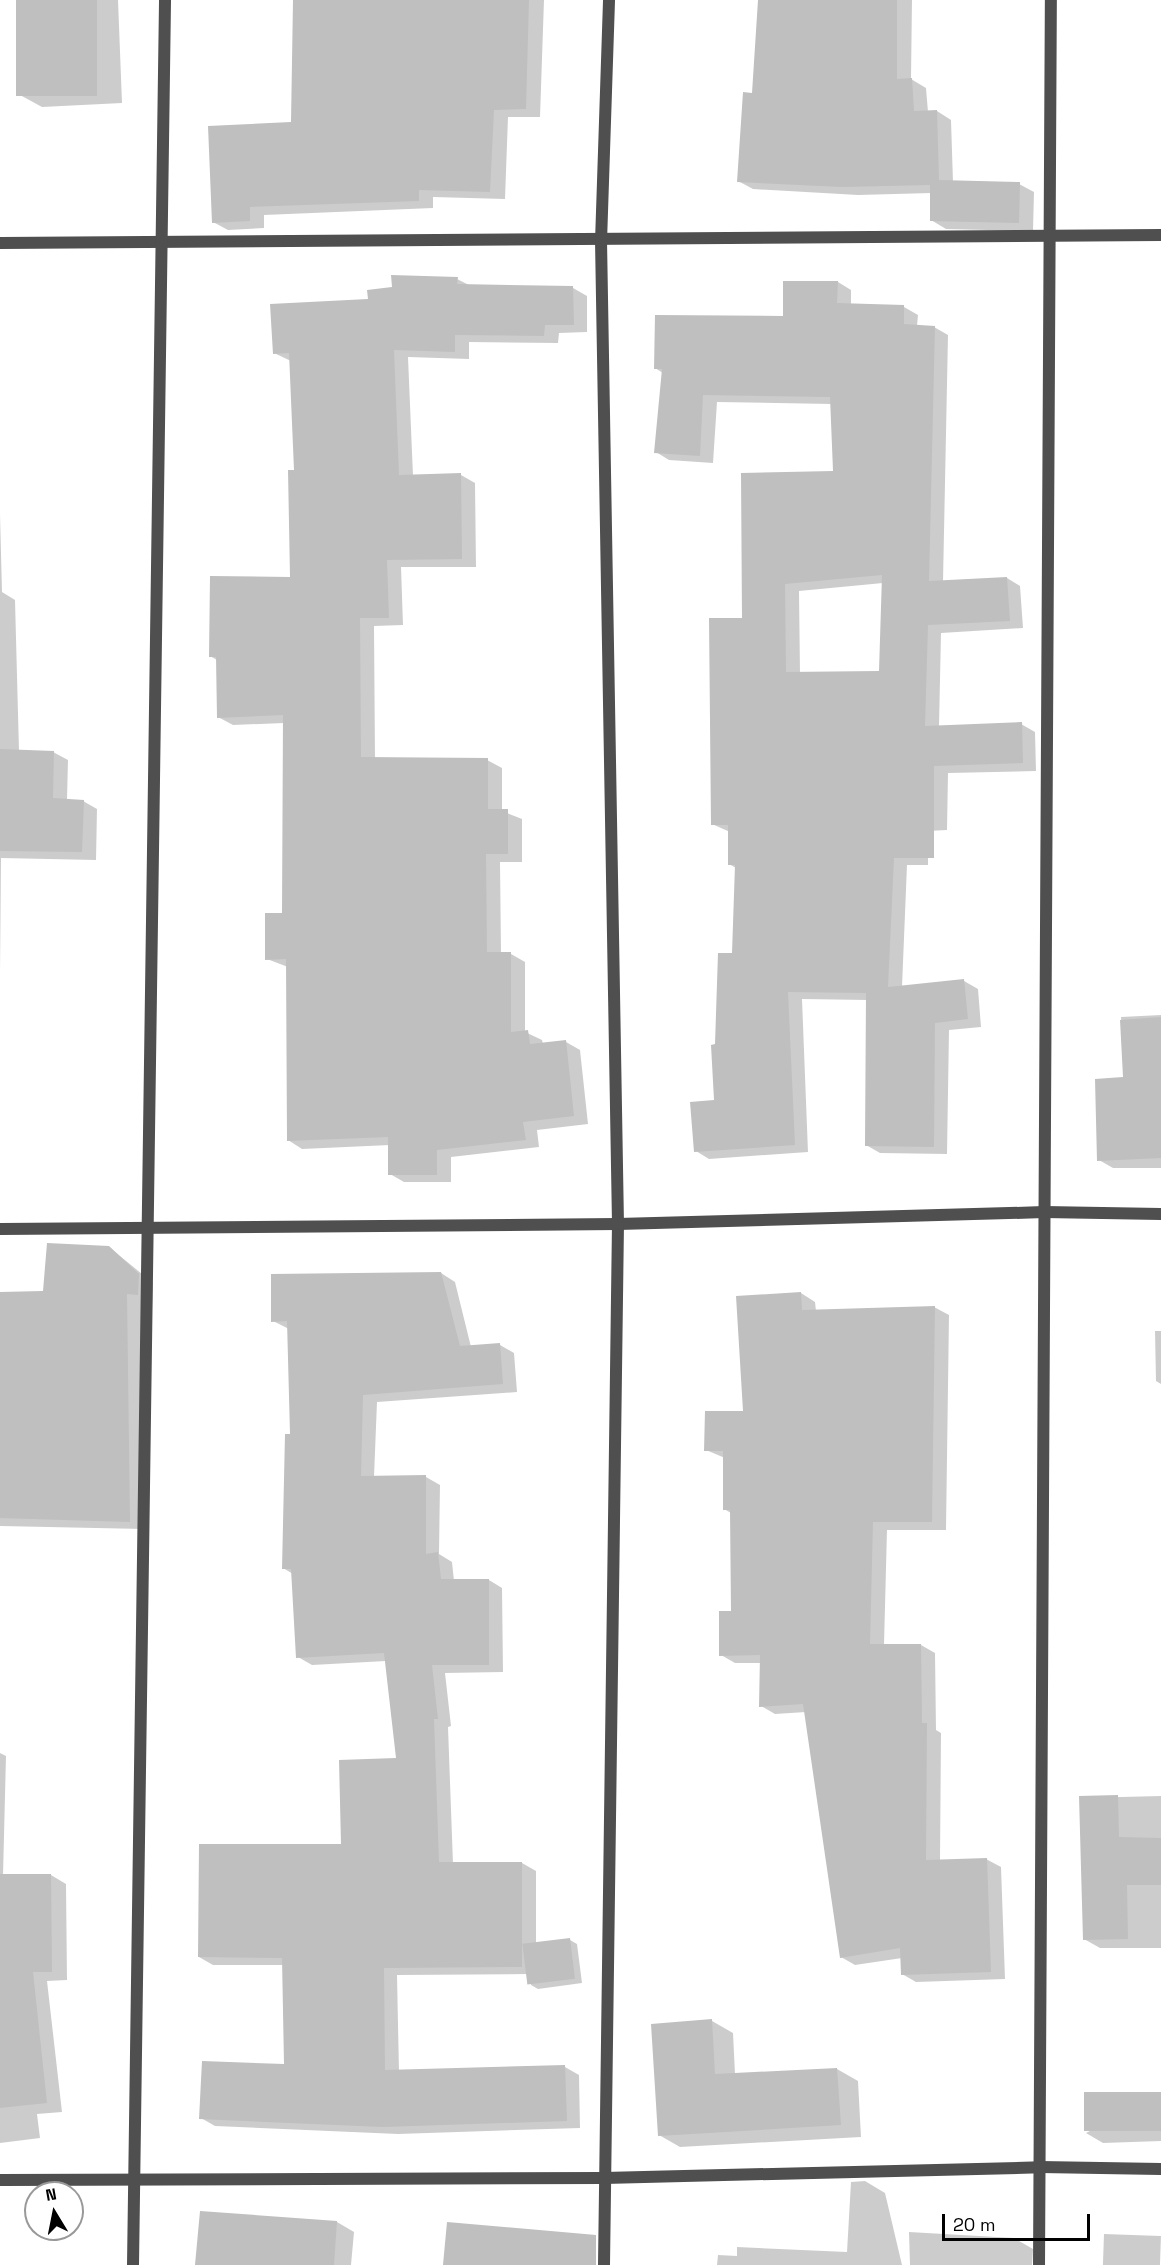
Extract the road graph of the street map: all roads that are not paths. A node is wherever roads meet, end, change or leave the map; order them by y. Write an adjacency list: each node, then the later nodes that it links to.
1 (165, 0): 6 (street)
2 (609, 0): 7 (street)
3 (1051, 0): 4 (street)
4 (1050, 234): 5 (street); 7 (street); 9 (street)
5 (1161, 235)
6 (162, 242): 7 (street); 8 (street); 12 (street)
7 (601, 242): 11 (street)
8 (0, 243)
9 (1044, 1212): 10 (street); 11 (street); 14 (street)
10 (1161, 1214)
11 (618, 1224): 12 (street); 16 (street)
12 (147, 1227): 13 (street); 18 (street)
13 (0, 1229)
14 (1040, 2167): 15 (street); 16 (street); 21 (street)
15 (1161, 2169)
16 (604, 2178): 18 (street); 20 (street)
17 (0, 2180): 18 (street)
18 (133, 2180): 19 (street)
19 (133, 2265)
20 (604, 2265)
21 (1039, 2265)

